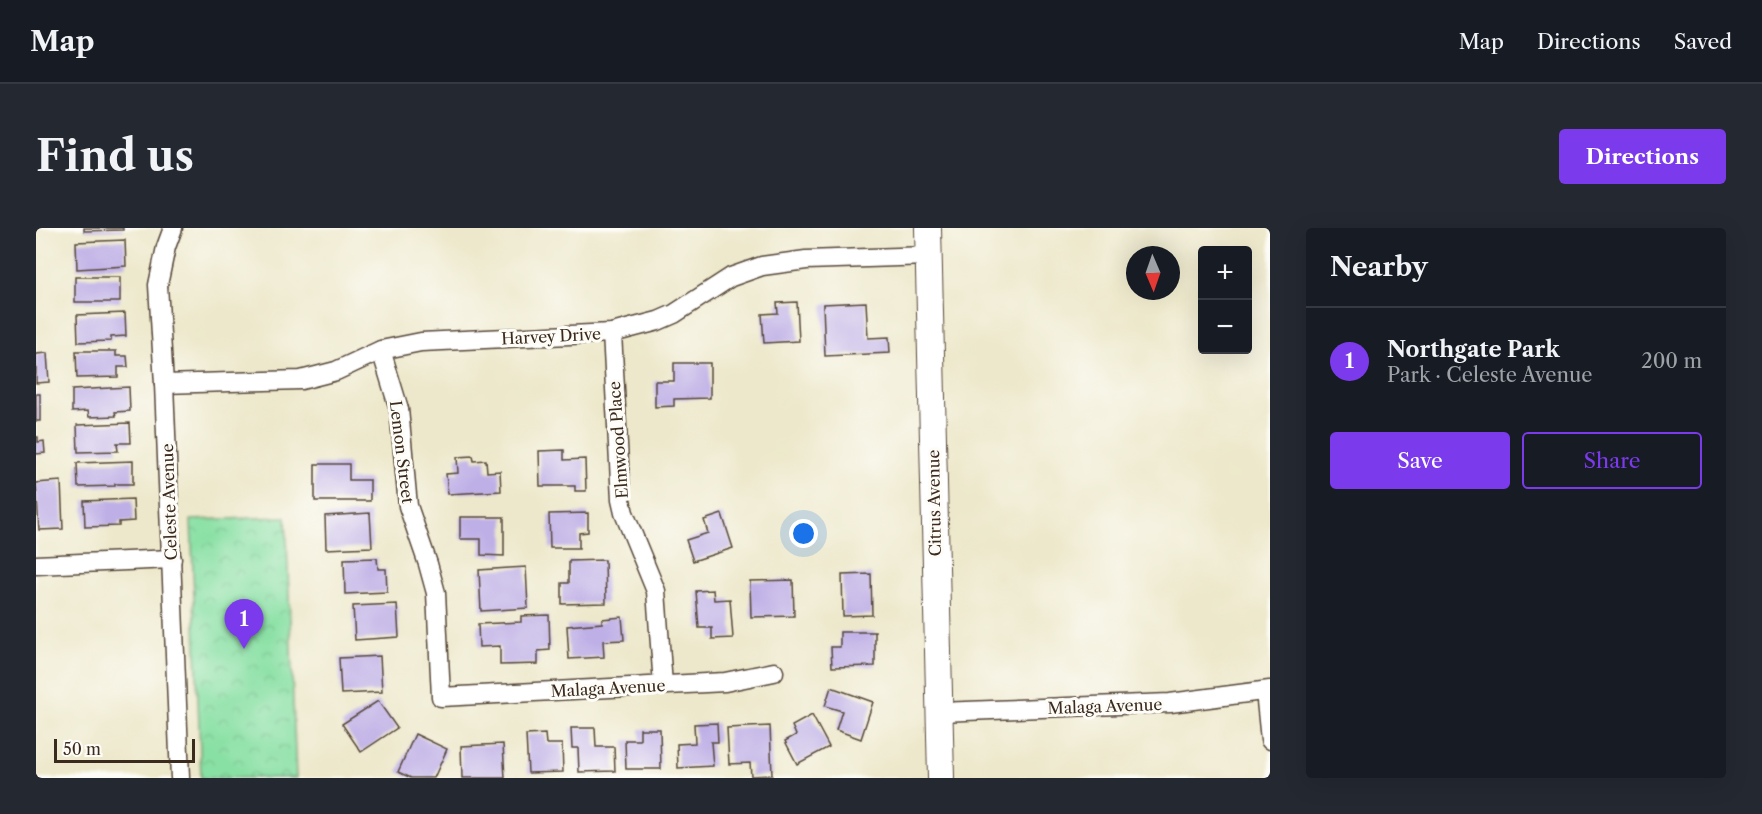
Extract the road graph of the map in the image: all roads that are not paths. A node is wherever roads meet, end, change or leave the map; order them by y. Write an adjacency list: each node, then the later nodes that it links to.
1 (173, 228): 6 (street, Celeste Avenue)
2 (928, 228): 3 (main road, Citrus Avenue)
3 (929, 256): 4 (street, Harvey Drive); 13 (main road, Citrus Avenue)
4 (612, 333): 5 (street, Harvey Drive); 10 (street, Elmwood Place)
5 (381, 350): 6 (street, Harvey Drive); 12 (street, Lemon Street)
6 (164, 384): 7 (street, Celeste Avenue)
7 (172, 559): 8 (street); 15 (street, Celeste Avenue)
8 (36, 565)
9 (774, 672): 10 (street, Malaga Avenue)
10 (663, 685): 12 (street, Malaga Avenue)
11 (1267, 691): 13 (street, Malaga Avenue); 14 (street)
12 (441, 697)
13 (939, 712): 16 (main road, Citrus Avenue)
14 (1270, 740)
15 (180, 778)
16 (941, 778)

